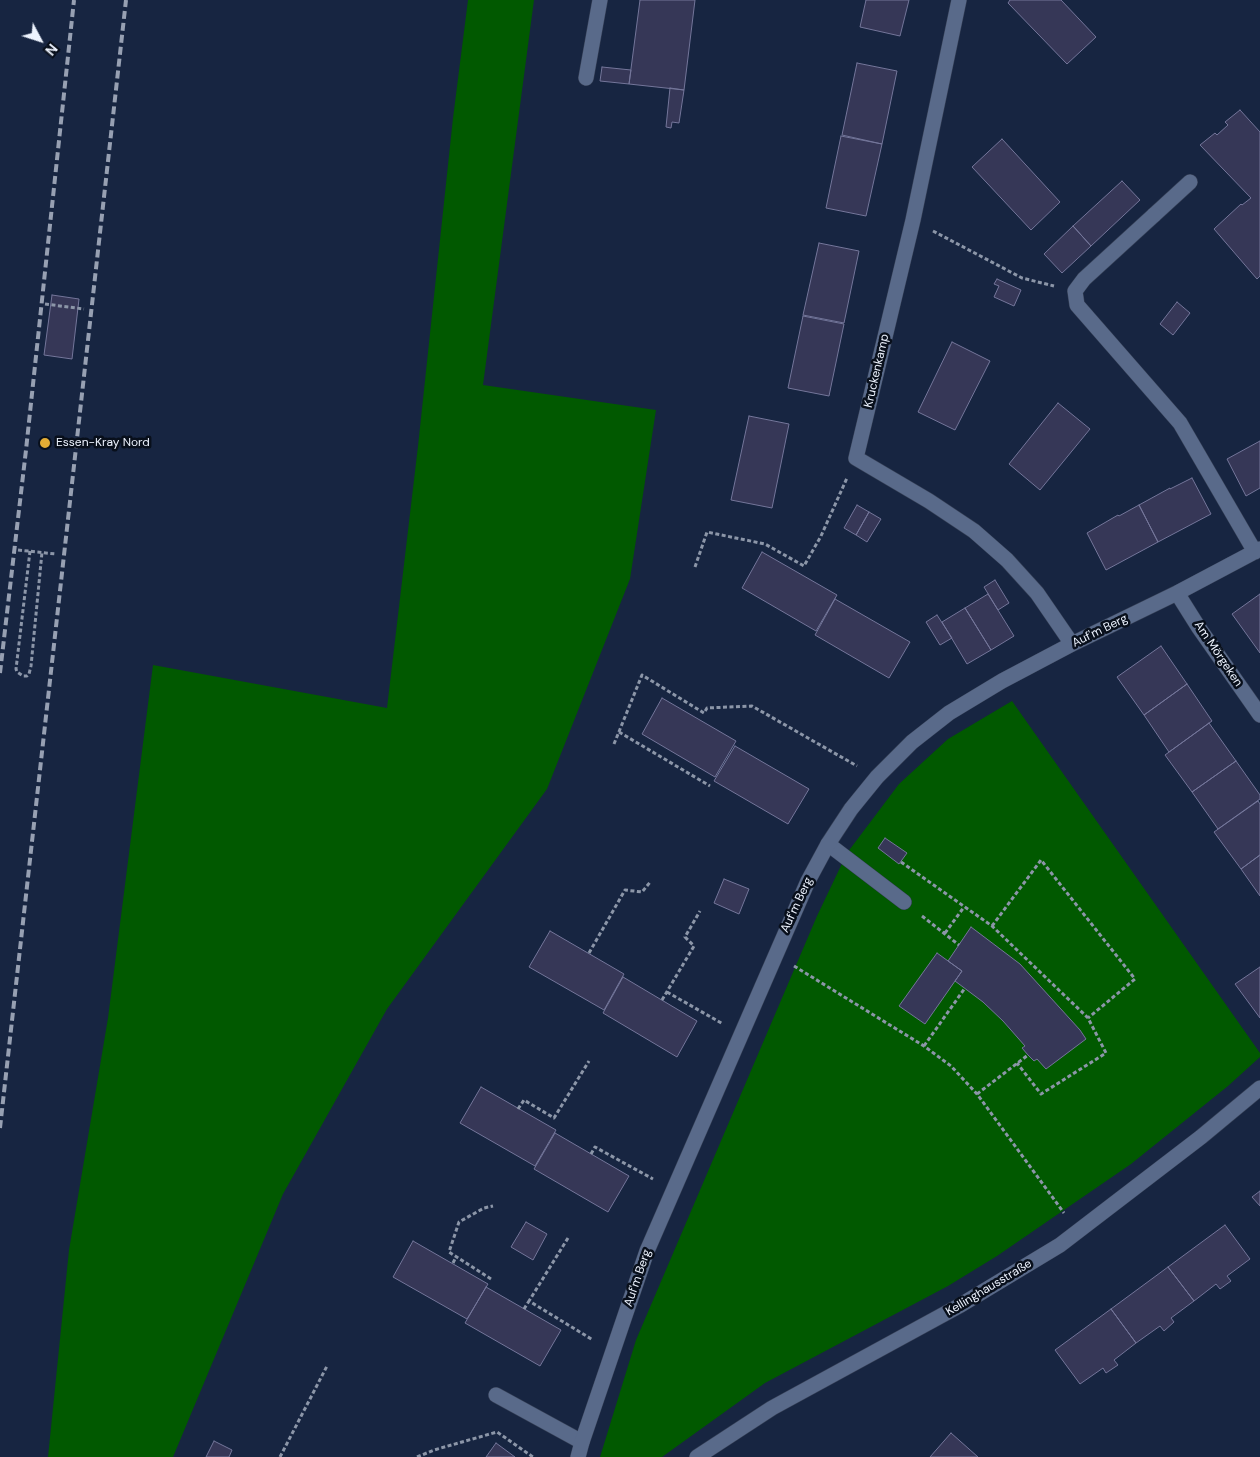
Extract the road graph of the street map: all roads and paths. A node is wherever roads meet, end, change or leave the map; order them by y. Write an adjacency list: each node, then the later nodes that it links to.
1 (600, 0): 3 (street)
2 (959, 0): 5 (street, Kruckenkamp)
3 (586, 78)
4 (1190, 182): 6 (street)
5 (913, 220): 6 (path); 9 (street, Kruckenkamp)
6 (1074, 291): 11 (street, Auf'm Berg)
7 (46, 304): 8 (path)
8 (84, 309)
9 (856, 458): 15 (path); 17 (street)
10 (18, 550): 12 (path)
11 (1257, 550): 16 (street, Auf'm Berg)
12 (30, 551): 13 (path); 14 (path)
13 (42, 552)
14 (56, 554)
15 (695, 567)
16 (1177, 593): 17 (street, Auf'm Berg); 18 (street, Am Mörgeken)
17 (1072, 644): 21 (street, Auf'm Berg)
18 (1260, 716)
19 (619, 732): 20 (path); 21 (path); 22 (path)
20 (614, 744)
21 (877, 777): 23 (street, Auf'm Berg)
22 (710, 786)
23 (828, 844): 26 (street); 33 (street, Auf'm Berg)
24 (902, 862): 27 (path)
25 (651, 881): 32 (path)
26 (904, 902): 30 (path)
27 (964, 907): 29 (path); 30 (path)
28 (700, 911): 35 (path)
29 (992, 926): 37 (path); 37 (path)
30 (944, 934): 31 (path)
31 (959, 945)
32 (589, 954)
33 (775, 954): 38 (street, Auf'm Berg); 39 (path)
34 (965, 988): 39 (path)
35 (667, 992): 36 (path); 38 (path)
36 (662, 1000)
37 (1088, 1018): 42 (path)
38 (740, 1034): 47 (street, Auf'm Berg)
39 (924, 1046): 44 (path)
40 (1028, 1055): 42 (path)
41 (589, 1060): 45 (path)
42 (1017, 1064): 44 (path)
43 (1260, 1088): 49 (street, Kellinghausstraße)
44 (976, 1094): 49 (path)
45 (518, 1109)
46 (591, 1154): 47 (path)
47 (674, 1190): 56 (street, Auf'm Berg)
48 (493, 1206): 51 (path)
49 (1078, 1231): 63 (street, Kellinghausstraße)
50 (568, 1238): 54 (path)
51 (456, 1257): 52 (path); 53 (path)
52 (452, 1263)
53 (491, 1279)
54 (529, 1301): 55 (path); 56 (path)
55 (524, 1309)
56 (612, 1352): 59 (street, Auf'm Berg)
57 (327, 1366): 60 (path)
58 (496, 1395): 59 (street)
59 (580, 1450)
60 (280, 1457)
61 (417, 1457): 62 (path)
62 (533, 1457)
63 (697, 1457)

